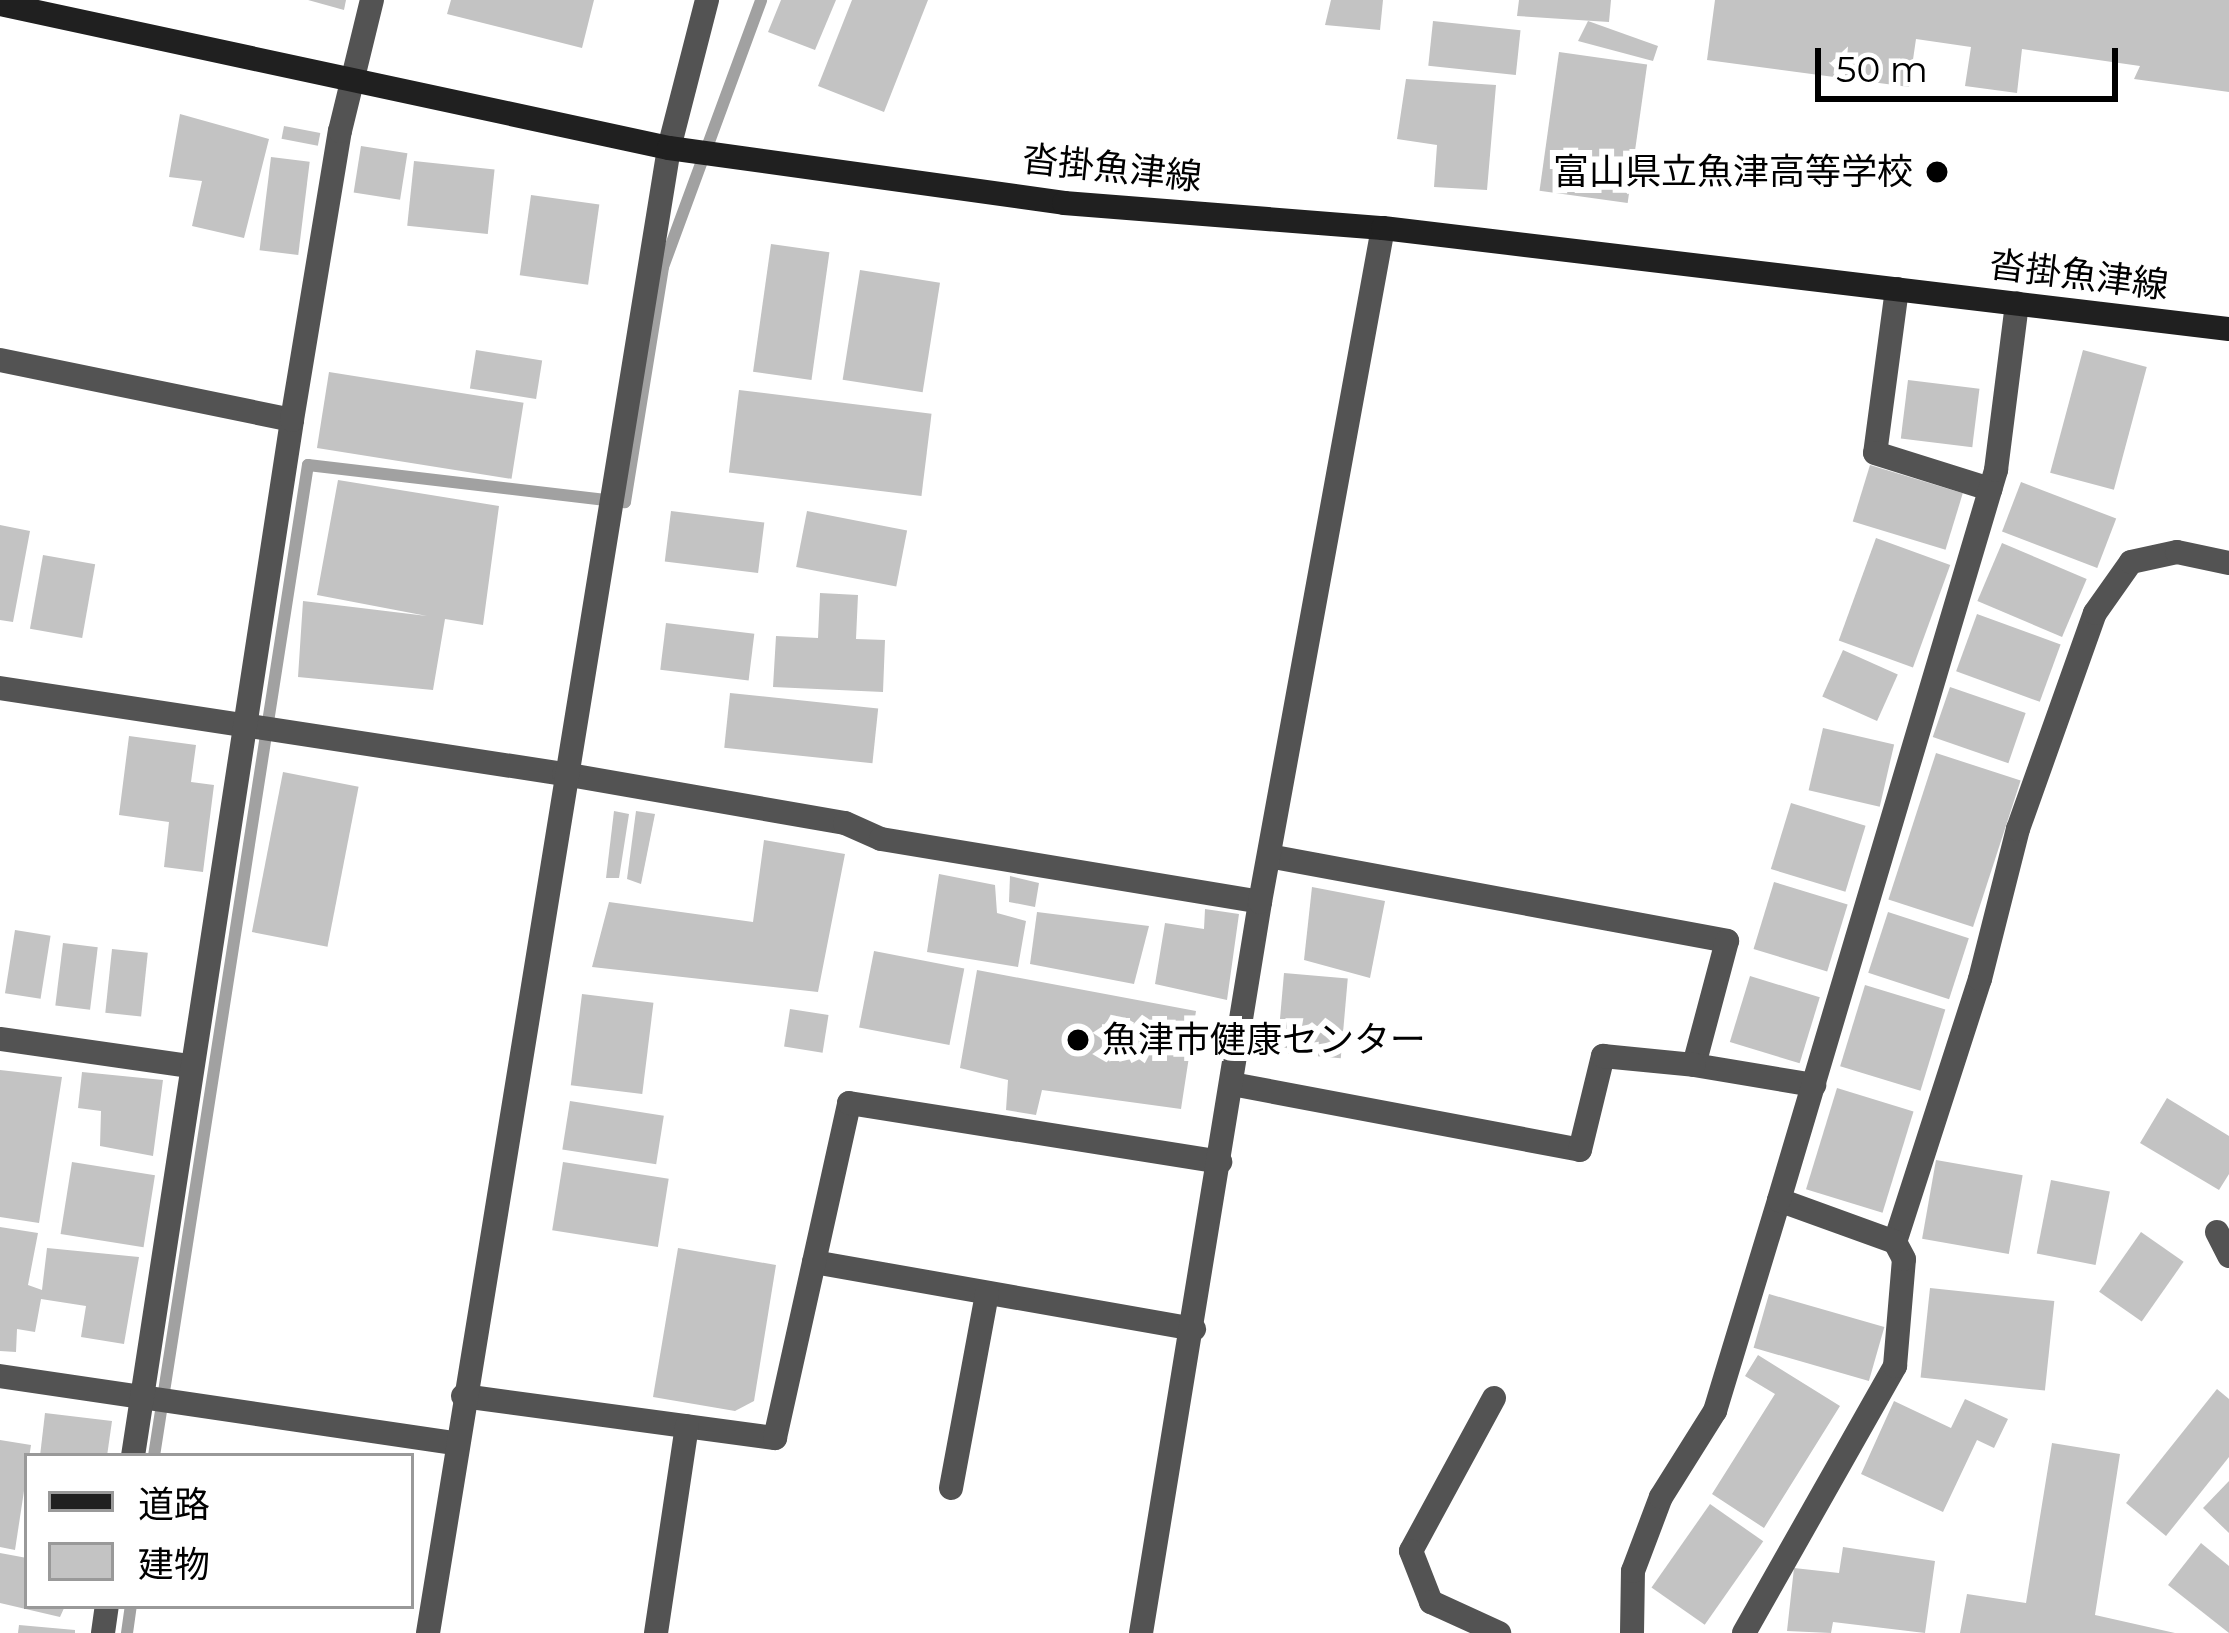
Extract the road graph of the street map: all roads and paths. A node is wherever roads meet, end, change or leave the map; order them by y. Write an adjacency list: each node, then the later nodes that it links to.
1 (372, 0): 4 (street)
2 (707, 0): 5 (street)
3 (0, 4): 4 (main road, 沓掛魚津線)
4 (352, 78): 5 (main road, 沓掛魚津線); 11 (street)
5 (669, 148): 6 (main road, 沓掛魚津線); 16 (street)
6 (1383, 228): 7 (main road, 沓掛魚津線); 17 (street)
7 (1897, 289): 8 (main road, 沓掛魚津線); 12 (street)
8 (2017, 303): 9 (main road, 沓掛魚津線); 12 (street)
9 (2229, 329)
10 (0, 360): 11 (street)
11 (292, 420): 15 (street)
12 (1990, 489): 23 (street)
13 (2229, 563): 27 (street)
14 (0, 688): 15 (street)
15 (245, 727): 16 (street); 21 (street)
16 (564, 774): 18 (street); 33 (street)
17 (1269, 856): 18 (street); 20 (street)
18 (1260, 902): 22 (street)
19 (0, 1039): 21 (street)
20 (1694, 1065): 22 (street); 23 (street)
21 (190, 1066): 34 (street)
22 (1232, 1084): 24 (street)
23 (1814, 1085): 25 (street)
24 (1220, 1162): 29 (street); 31 (street)
25 (1779, 1200): 27 (street); 44 (street)
26 (2217, 1232): 28 (street)
27 (1895, 1242): 45 (street)
28 (2229, 1256)
29 (814, 1262): 30 (street); 36 (street)
30 (987, 1293): 31 (street); 39 (street)
31 (1195, 1329): 42 (street)
32 (0, 1376): 34 (street)
33 (463, 1396): 36 (street); 37 (street)
34 (143, 1397): 37 (street); 38 (street)
35 (1494, 1398): 43 (street)
36 (687, 1426): 41 (street)
37 (456, 1443): 40 (street)
38 (134, 1453)
39 (951, 1488)
40 (428, 1633)
41 (656, 1633)
42 (1141, 1633)
43 (1498, 1633)
44 (1632, 1633)
45 (1744, 1633)

